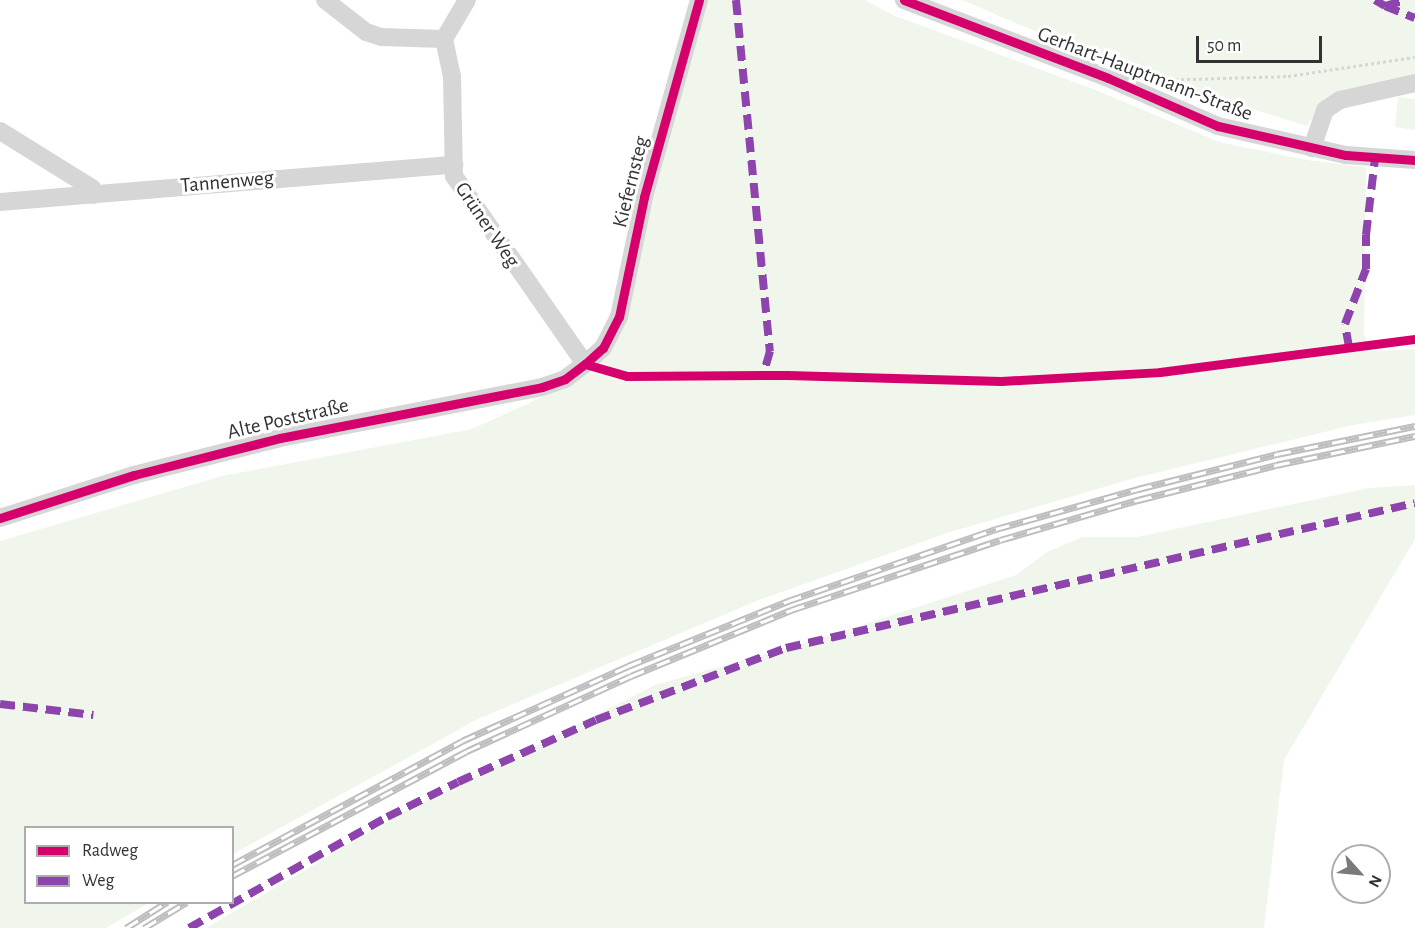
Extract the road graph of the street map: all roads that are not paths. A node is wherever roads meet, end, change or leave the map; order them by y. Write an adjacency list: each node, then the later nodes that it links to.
1 (325, 0): 5 (street)
2 (467, 0): 5 (street)
3 (699, 0): 13 (street, Kiefernsteg)
4 (904, 0): 8 (street, Gerhart-Hauptmann-Straße)
5 (444, 39): 10 (street, Grüner Weg)
6 (1415, 83): 8 (street)
7 (0, 131): 11 (street)
8 (1312, 148): 9 (street, Gerhart-Hauptmann-Straße)
9 (1415, 160)
10 (454, 165): 11 (street, Tannenweg); 13 (street, Grüner Weg)
11 (94, 195): 12 (street, Tannenweg)
12 (0, 202)
13 (585, 364): 14 (street, Alte Poststraße)
14 (0, 518)

